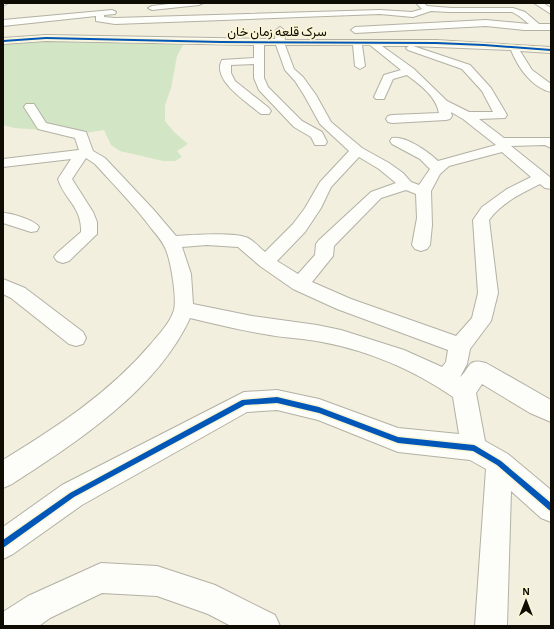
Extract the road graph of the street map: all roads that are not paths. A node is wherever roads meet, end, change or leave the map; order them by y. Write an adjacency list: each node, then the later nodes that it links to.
1 (199, 3): 5 (street)
2 (276, 3): 15 (street)
3 (377, 3): 11 (street)
4 (538, 3): 12 (street)
5 (168, 5): 8 (street)
6 (423, 6): 7 (street); 11 (street)
7 (445, 6): 9 (street)
8 (147, 9)
9 (462, 10): 17 (street); 19 (street)
10 (124, 11): 13 (street)
11 (380, 12): 15 (street)
12 (551, 12)
13 (101, 13): 14 (street); 15 (street)
14 (83, 15): 16 (street); 18 (street)
15 (279, 15): 24 (street)
16 (3, 23)
17 (476, 24): 19 (street); 22 (street)
18 (58, 26)
19 (538, 27): 20 (street)
20 (551, 27)
21 (45, 29): 25 (street)
22 (348, 32)
23 (303, 33): 24 (street)
24 (280, 38): 26 (street, سرک قلعه زمان خان); 27 (street, سرک قلعه زمان خان); 46 (street)
25 (3, 40): 26 (street, سرک قلعه زمان خان)
26 (258, 42): 33 (street)
27 (357, 43): 28 (street, سرک قلعه زمان خان); 34 (street)
28 (373, 43): 29 (street, سرک قلعه زمان خان); 35 (street)
29 (401, 44): 32 (street, سرک قلعه زمان خان); 32 (street)
30 (514, 47): 31 (street, سرک قلعه زمان خان); 32 (street, سرک قلعه زمان خان); 36 (street)
31 (551, 50)
32 (472, 56): 41 (street)
33 (258, 61): 40 (street); 46 (street)
34 (360, 66)
35 (410, 72): 37 (street); 38 (street)
36 (551, 89)
37 (380, 97)
38 (444, 103): 41 (street); 42 (street)
39 (30, 107): 47 (street)
40 (265, 111)
41 (467, 116): 44 (street)
42 (392, 119)
43 (397, 141): 49 (street)
44 (502, 144): 45 (street); 49 (street); 50 (street)
45 (551, 144)
46 (355, 149): 51 (street); 58 (street)
47 (85, 153): 48 (street); 55 (street); 57 (street)
48 (3, 163)
49 (436, 167): 52 (street)
50 (546, 182): 63 (street)
51 (406, 185): 52 (street); 59 (street)
52 (423, 191): 56 (street)
53 (3, 218): 54 (street)
54 (31, 227)
55 (171, 242): 58 (street); 61 (street)
56 (421, 245)
57 (63, 257)
58 (266, 262): 59 (street)
59 (300, 284): 63 (street)
60 (3, 286): 62 (street)
61 (184, 309): 64 (street); 68 (street)
62 (76, 338)
63 (460, 346): 64 (street)
64 (455, 385): 65 (street); 66 (street)
65 (551, 411)
66 (474, 448): 67 (street); 70 (street)
67 (499, 463): 69 (street); 73 (street)
68 (3, 475)
69 (551, 508)
70 (3, 544)
71 (11, 626): 72 (street)
72 (264, 626)
73 (490, 626)

